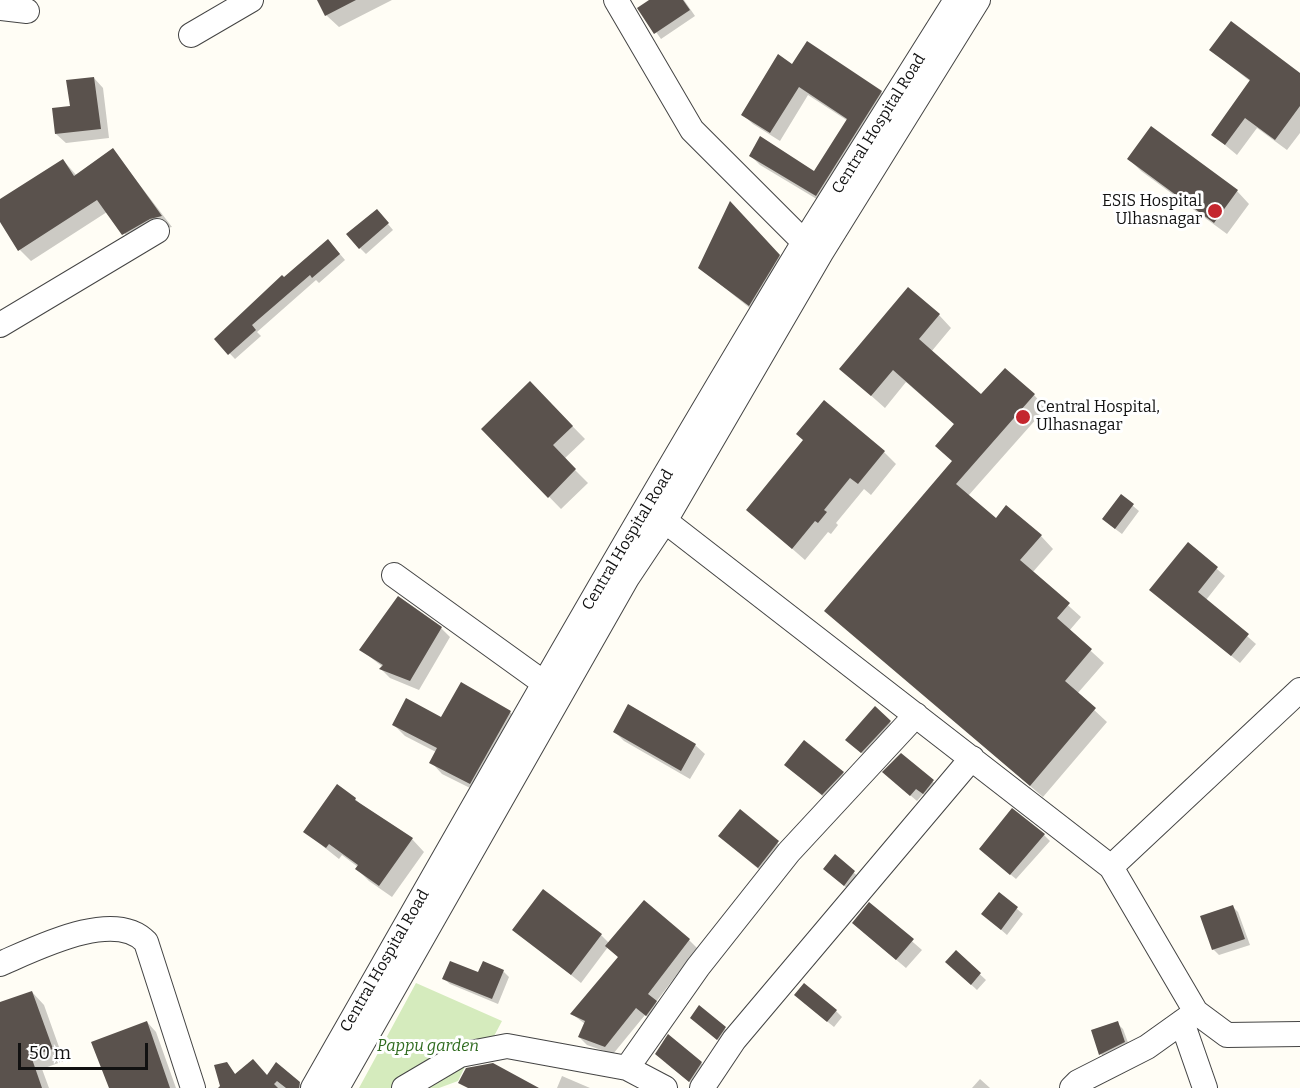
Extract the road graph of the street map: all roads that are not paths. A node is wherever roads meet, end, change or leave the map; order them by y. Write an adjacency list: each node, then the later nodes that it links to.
1 (251, 0): 7 (street)
2 (616, 0): 9 (street)
3 (956, 0): 9 (street, Central Hospital Road)
4 (978, 0): 9 (street, Central Hospital Road)
5 (0, 8): 6 (street)
6 (27, 10)
7 (191, 35)
8 (157, 231): 10 (street)
9 (813, 247): 11 (street, Central Hospital Road)
10 (0, 325)
11 (655, 516): 13 (street, Central Hospital Road); 15 (street)
12 (394, 575): 13 (street)
13 (552, 689): 23 (street, Central Hospital Road); 24 (street, Central Hospital Road)
14 (1300, 690): 17 (street)
15 (916, 715): 16 (street); 21 (street)
16 (972, 758): 17 (street); 27 (street)
17 (1111, 867): 19 (street)
18 (0, 964): 22 (street)
19 (1189, 1017): 20 (street); 28 (street); 29 (street)
20 (1300, 1034)
21 (627, 1068): 25 (street); 26 (street)
22 (193, 1088)
23 (313, 1088)
24 (338, 1088)
25 (404, 1088)
26 (665, 1088)
27 (702, 1088)
28 (1072, 1088)
29 (1205, 1088)

